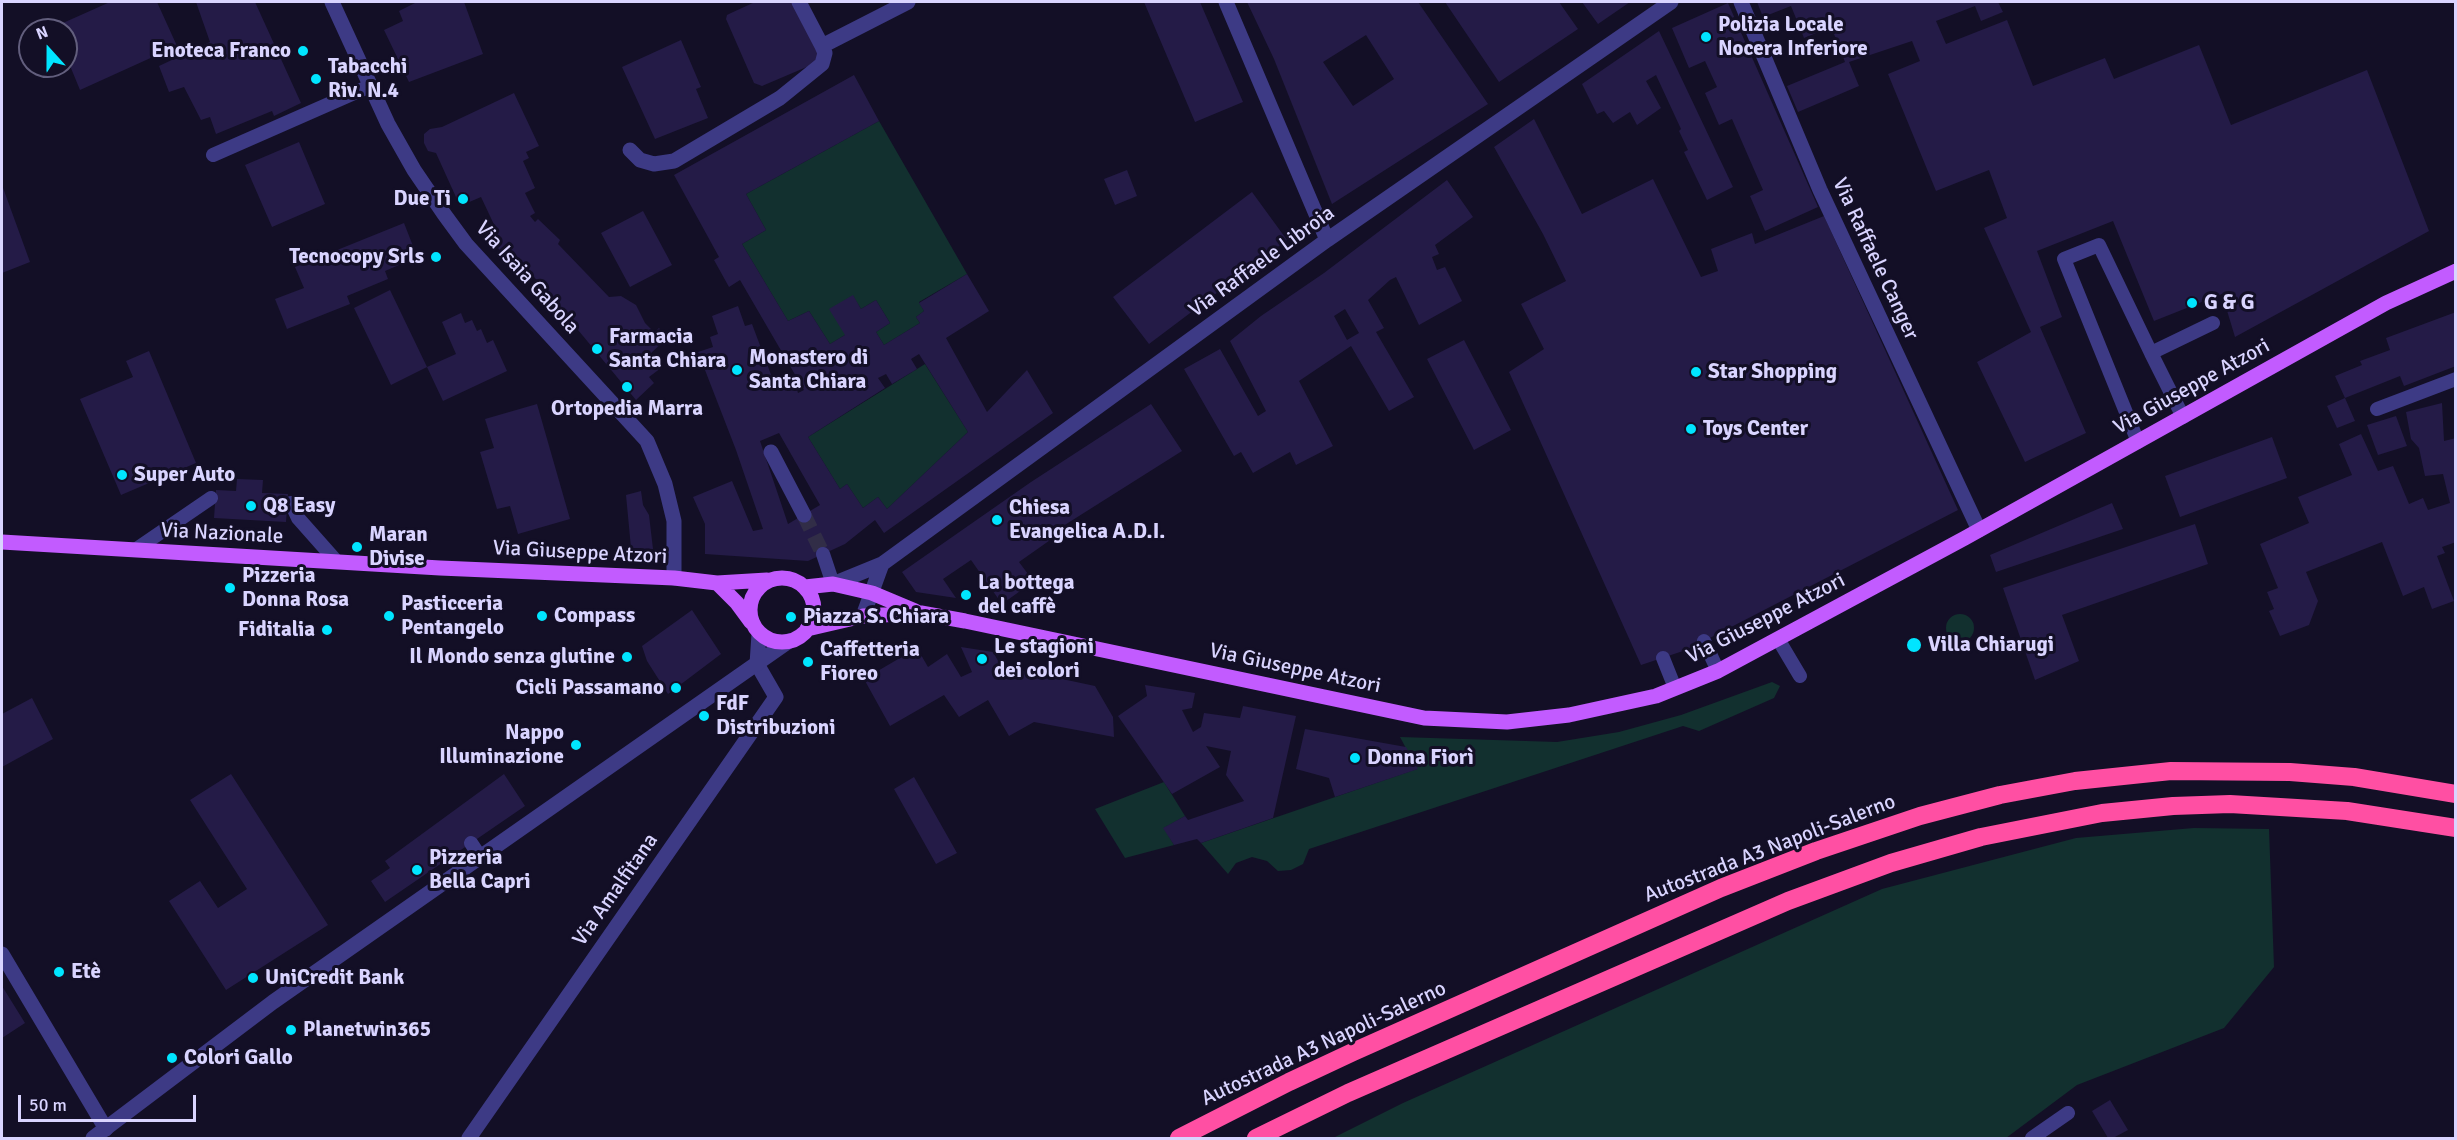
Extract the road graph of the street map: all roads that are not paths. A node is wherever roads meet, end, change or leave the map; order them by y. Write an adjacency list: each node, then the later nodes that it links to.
1 (332, 2): 8 (street, Via Isaia Gabola)
2 (799, 2): 7 (street)
3 (908, 2): 7 (street)
4 (1226, 2): 11 (street)
5 (1671, 2): 11 (street, Via Raffaele Libroia)
6 (1741, 2): 23 (street, Via Raffaele Canger)
7 (822, 46): 9 (street)
8 (370, 86): 10 (lane); 30 (street, Via Isaia Gabola)
9 (630, 150)
10 (213, 155)
11 (1328, 240): 28 (street, Via Raffaele Libroia)
12 (2456, 270): 17 (main road, Via Giuseppe Atzori)
13 (2213, 323): 14 (lane)
14 (2151, 353): 17 (lane); 18 (lane)
15 (2456, 379): 16 (lane)
16 (2377, 410)
17 (2183, 417): 18 (main road, Via Giuseppe Atzori)
18 (2138, 442): 23 (main road, Via Giuseppe Atzori)
19 (771, 452): 22 (street)
20 (211, 498): 25 (lane)
21 (291, 503): 27 (lane)
22 (804, 515)
23 (1979, 530): 40 (main road, Via Giuseppe Atzori)
24 (2, 542): 25 (main road, Via Nazionale)
25 (135, 550): 27 (main road, Via Nazionale)
26 (823, 554): 33 (lane)
27 (337, 562): 29 (main road, Via Nazionale)
28 (882, 564): 33 (street, Via Raffaele Libroia); 35 (street)
29 (440, 568): 30 (main road, Via Giuseppe Atzori)
30 (674, 578): 32 (main road, Via Giuseppe Atzori)
31 (767, 580): 32 (main road, Via Giuseppe Atzori); 34 (main road, Via Giuseppe Atzori); 38 (main road)
32 (717, 583): 38 (main road)
33 (833, 584): 34 (main road, Via Giuseppe Atzori); 35 (main road, Via Giuseppe Atzori)
34 (805, 587): 39 (main road)
35 (872, 592): 36 (main road, Via Giuseppe Atzori); 37 (street)
36 (921, 613): 37 (main road, Via Giuseppe Atzori); 47 (main road, Via Giuseppe Atzori)
37 (863, 616): 39 (main road, Via Giuseppe Atzori)
38 (756, 629): 42 (main road); 44 (street)
39 (807, 629): 42 (main road, Via Giuseppe Atzori)
40 (1778, 639): 45 (main road, Via Giuseppe Atzori); 46 (lane)
41 (1704, 640): 45 (lane)
42 (789, 641): 44 (street)
43 (1663, 657): 47 (lane)
44 (756, 664): 51 (street); 56 (street, Via Amalfitana)
45 (1718, 671): 47 (main road, Via Giuseppe Atzori)
46 (1800, 676)
47 (1675, 688)
48 (2456, 794): 57 (highway, Autostrada A3 Napoli-Salerno)
49 (2456, 828): 58 (highway)
50 (471, 843): 51 (lane)
51 (481, 858): 54 (street)
52 (2, 954): 54 (street)
53 (2068, 1113): 59 (lane)
54 (105, 1134): 55 (street)
55 (93, 1138)
56 (469, 1138)
57 (1179, 1138)
58 (1256, 1138)
59 (2032, 1138)

